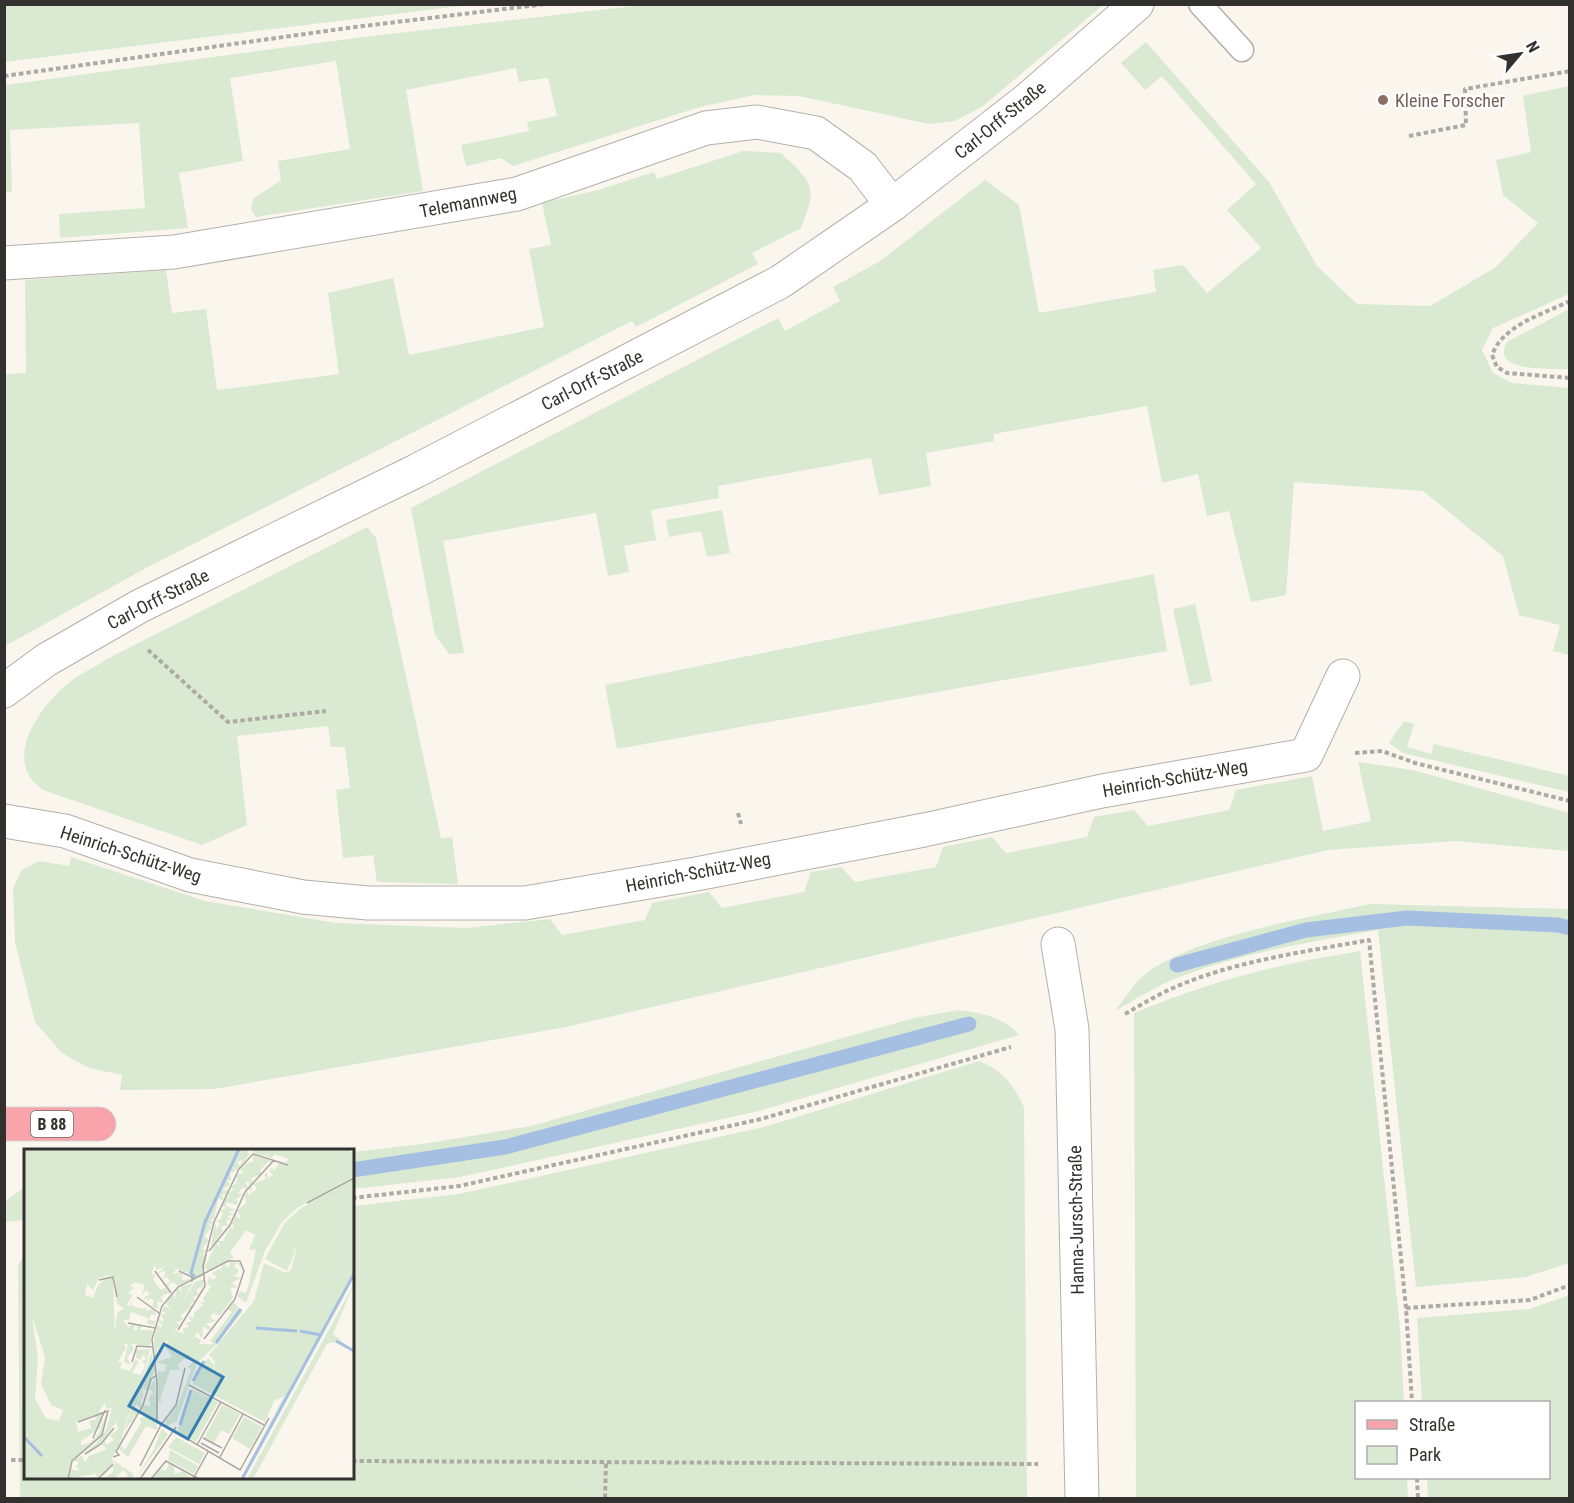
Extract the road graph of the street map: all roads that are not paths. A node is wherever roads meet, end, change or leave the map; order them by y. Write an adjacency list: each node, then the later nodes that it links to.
1 (1137, 4): 4 (street, Carl-Orff-Straße)
2 (1200, 4): 3 (lane)
3 (1242, 50)
4 (892, 205): 5 (street, Telemannweg); 7 (street, Carl-Orff-Straße)
5 (4, 263)
6 (1343, 676): 8 (street, Heinrich-Schütz-Weg)
7 (4, 691)
8 (4, 821)
9 (1058, 944): 12 (street, Hanna-Jursch-Straße)
10 (4, 1124): 11 (main road, B 88)
11 (99, 1124)
12 (1082, 1498)

